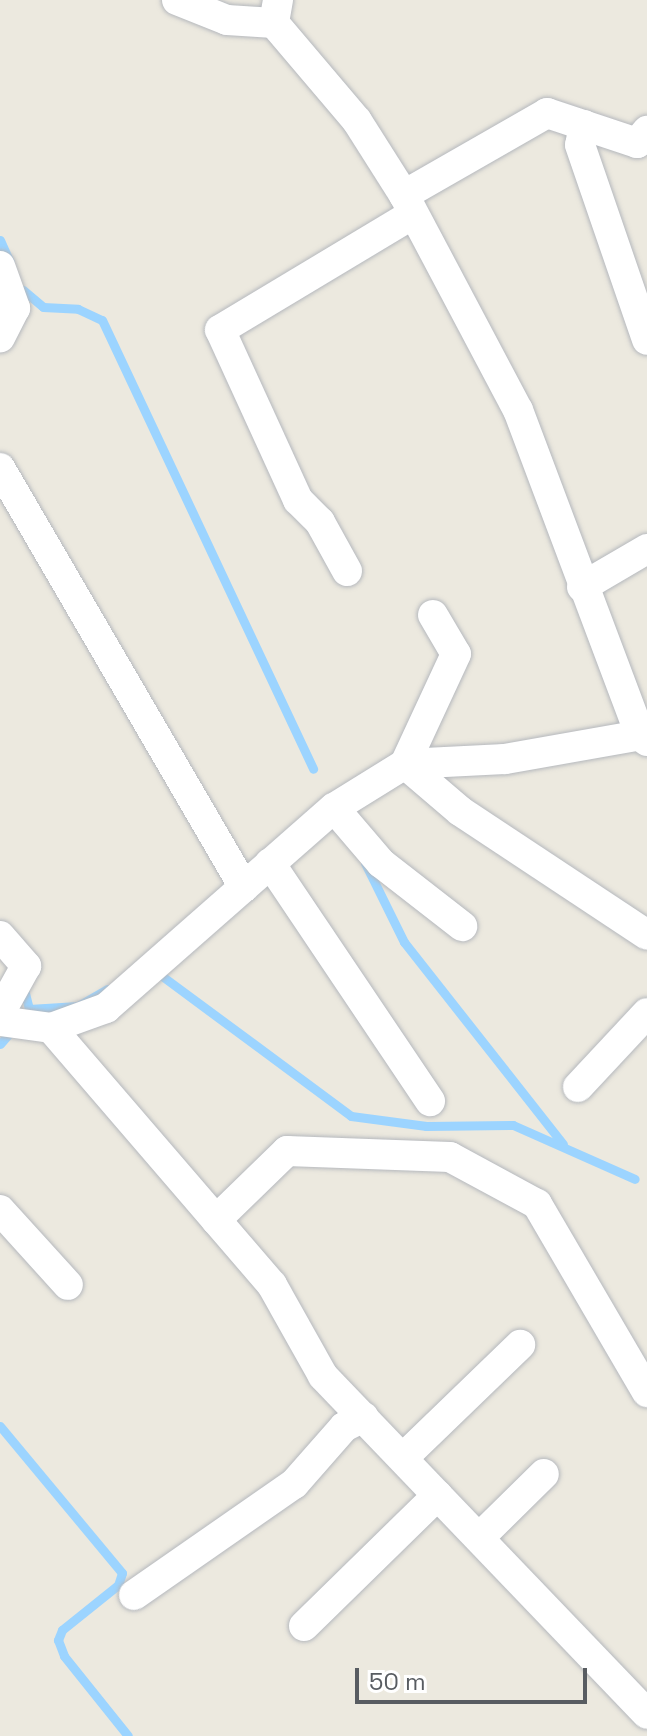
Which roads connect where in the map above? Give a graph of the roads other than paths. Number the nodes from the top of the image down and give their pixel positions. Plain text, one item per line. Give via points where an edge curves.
1 (177, 0) edge
2 (276, 12) edge
3 (584, 125) junction
4 (647, 131) edge
5 (409, 204) junction
6 (0, 266) edge
7 (0, 337) edge
8 (647, 340) edge
9 (0, 468) edge
10 (647, 549) edge
11 (347, 571) dead end
12 (582, 587) junction
13 (433, 615) dead end
14 (645, 737) edge
15 (405, 764) junction
16 (334, 808) junction
17 (270, 863) junction
18 (244, 887) junction
19 (462, 926) dead end
20 (647, 935) edge
21 (0, 936) edge
22 (647, 1013) edge
23 (17, 1022) edge
24 (578, 1087) dead end
25 (430, 1101) dead end
26 (0, 1210) edge
27 (216, 1220) junction
28 (68, 1285) dead end
29 (520, 1345) dead end
30 (647, 1392) edge
31 (364, 1417) junction
32 (403, 1458) junction
33 (544, 1474) dead end
34 (438, 1495) junction
35 (479, 1538) junction
36 (134, 1595) dead end
37 (304, 1626) dead end
38 (647, 1714) edge

1 - 2 street via 227,20
2 - 5 street via 357,121
3 - 4 street via 637,143
3 - 5 street via 547,113
3 - 8 street via 580,145
5 - 11 street via 220,330 298,500 320,522
5 - 12 street via 518,410
6 - 7 street via 15,308
9 - 18 street
10 - 12 street
12 - 14 street
13 - 15 street via 456,654
14 - 15 street via 505,759
15 - 16 street
15 - 20 street via 460,811
16 - 17 street
16 - 19 street via 381,863
17 - 18 street
17 - 25 street
18 - 23 street via 106,1008
21 - 23 street via 26,966
22 - 24 street
23 - 27 street
26 - 28 street
27 - 30 street via 287,1151 450,1157 537,1204
27 - 31 street via 272,1285 323,1376
29 - 32 street
31 - 32 street
31 - 36 street via 344,1427 294,1484
32 - 34 street
33 - 35 street
34 - 35 street
34 - 37 street
35 - 38 street

